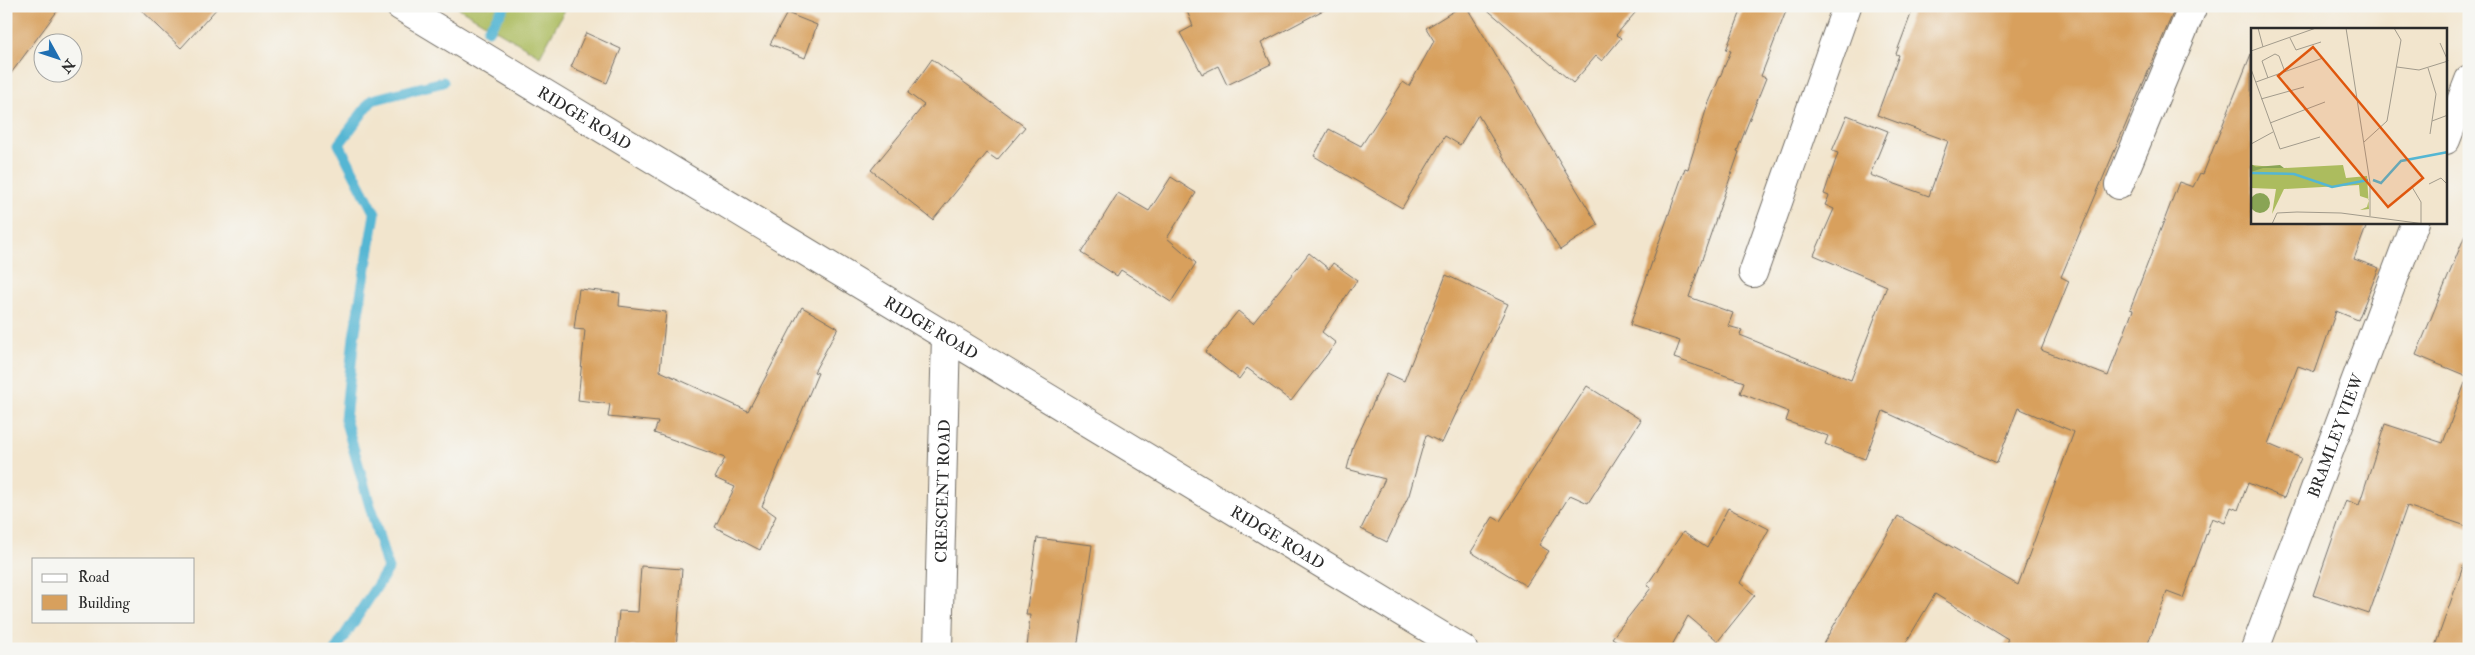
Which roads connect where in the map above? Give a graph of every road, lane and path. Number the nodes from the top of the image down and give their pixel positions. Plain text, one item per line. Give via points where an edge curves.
1 (400, 6) edge
2 (1847, 6) edge
3 (2192, 6) edge
4 (2469, 80) edge
5 (2463, 111) edge
6 (2448, 137) edge
7 (2119, 185) dead end
8 (2414, 224) edge
9 (1752, 273) dead end
10 (946, 335) junction
11 (938, 649) edge
12 (1463, 649) edge
13 (2255, 649) edge

1 - 10 street, RIDGE ROAD
2 - 9 street
3 - 7 street
4 - 5 street
5 - 6 street
8 - 13 street, BRAMLEY VIEW
10 - 11 street, CRESCENT ROAD
10 - 12 street, RIDGE ROAD

